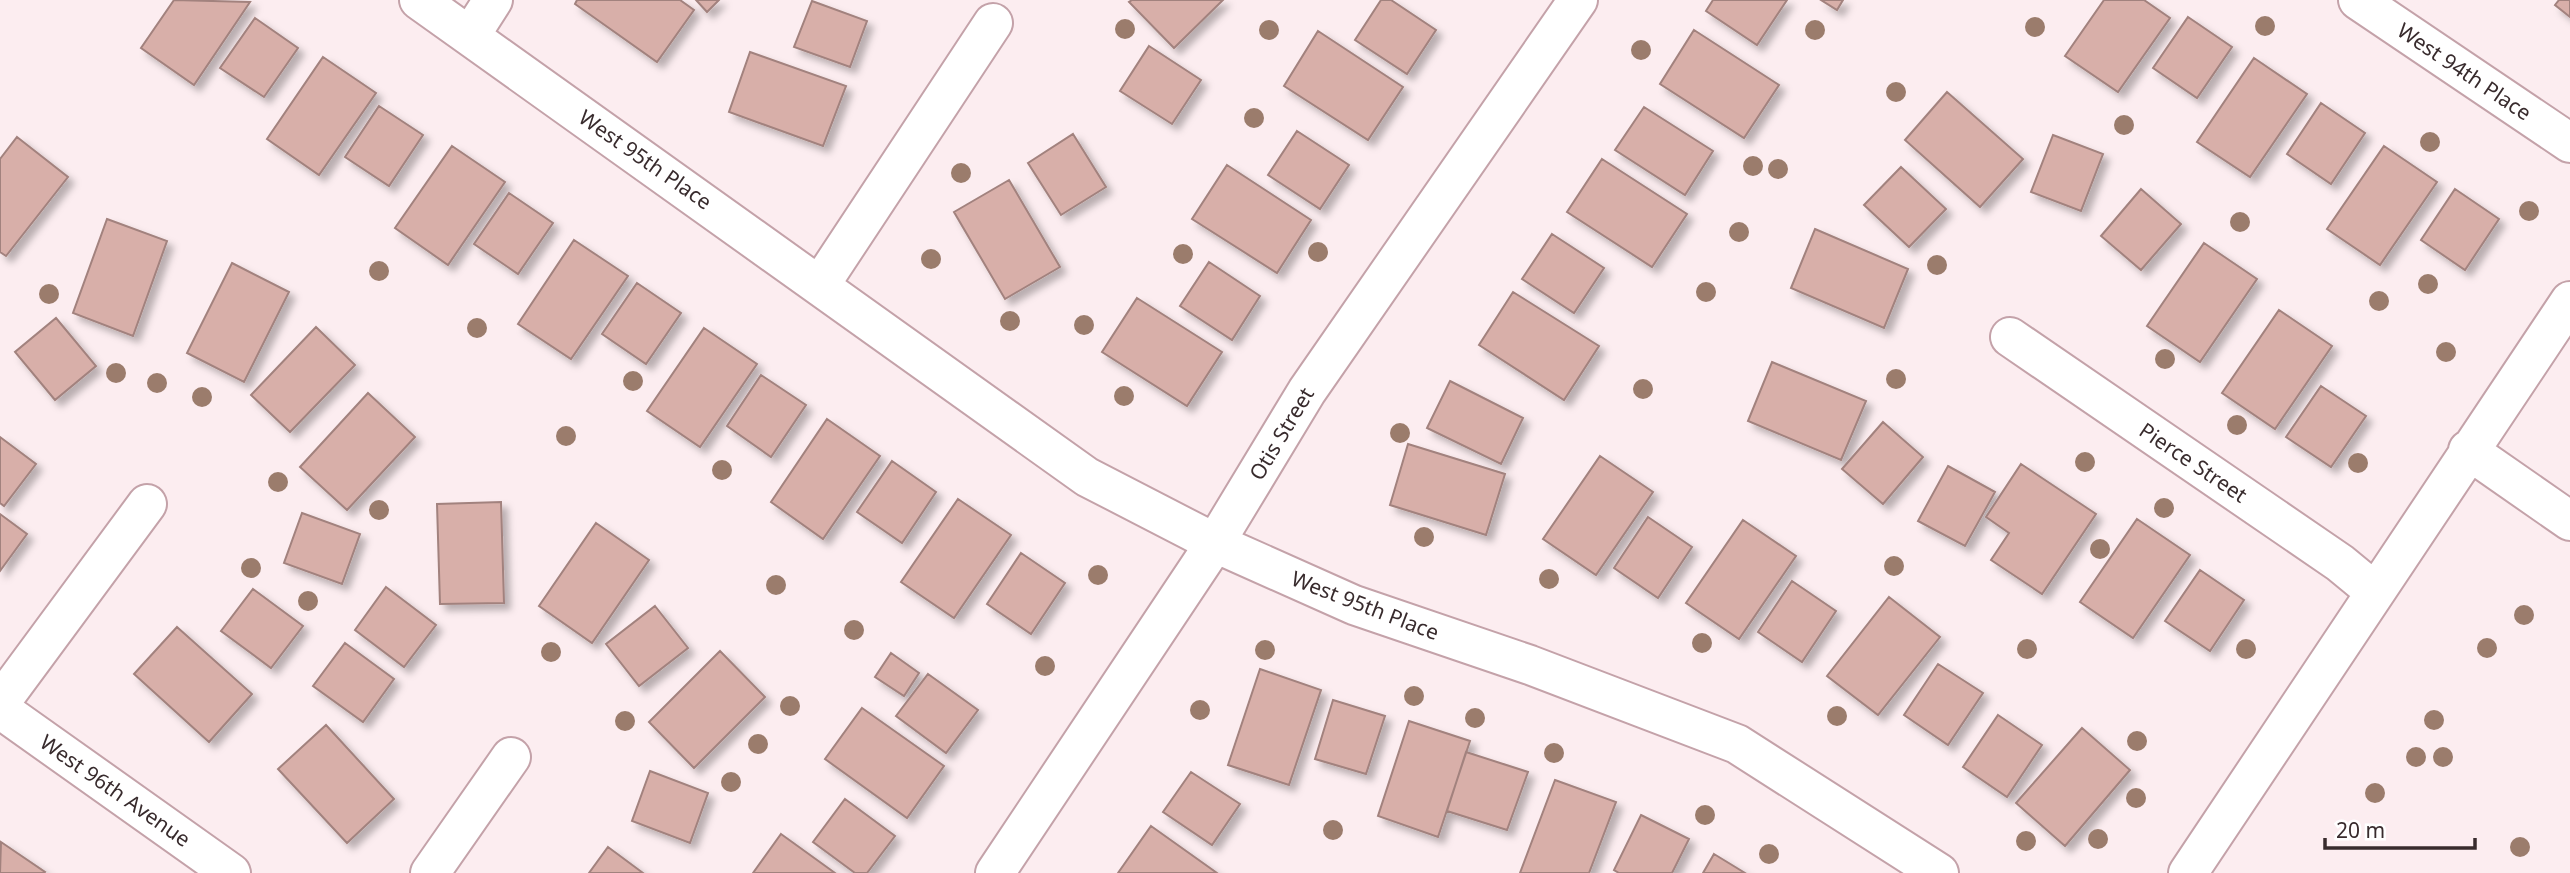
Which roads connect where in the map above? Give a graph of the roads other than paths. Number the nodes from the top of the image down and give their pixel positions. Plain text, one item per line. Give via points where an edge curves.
1 (419, 0) edge
2 (493, 0) edge
3 (1577, 0) edge
4 (2358, 0) edge
5 (993, 23) dead end
6 (470, 36) junction
7 (2570, 143) edge
8 (820, 285) junction
9 (2570, 301) edge
10 (2010, 337) dead end
11 (2469, 450) junction
12 (147, 504) dead end
13 (2570, 521) edge
14 (1215, 543) junction
15 (2374, 591) junction
16 (0, 703) edge
17 (0, 709) edge
18 (511, 757) dead end
19 (231, 873) edge
20 (430, 873) edge
21 (995, 873) edge
22 (1939, 873) edge
23 (2188, 873) edge

1 - 6 street, West 95th Place
2 - 6 street
3 - 14 street, Otis Street via 1307,391
4 - 7 street, West 94th Place
5 - 8 street
6 - 8 street, West 95th Place
8 - 14 street, West 95th Place via 1087,477
9 - 11 street
10 - 15 street, Pierce Street via 2340,563
11 - 13 street
11 - 15 street
12 - 16 street
14 - 21 street, Otis Street
14 - 22 street, West 95th Place via 1354,606 1530,665 1737,744
15 - 23 street
17 - 19 street, West 96th Avenue
18 - 20 street

